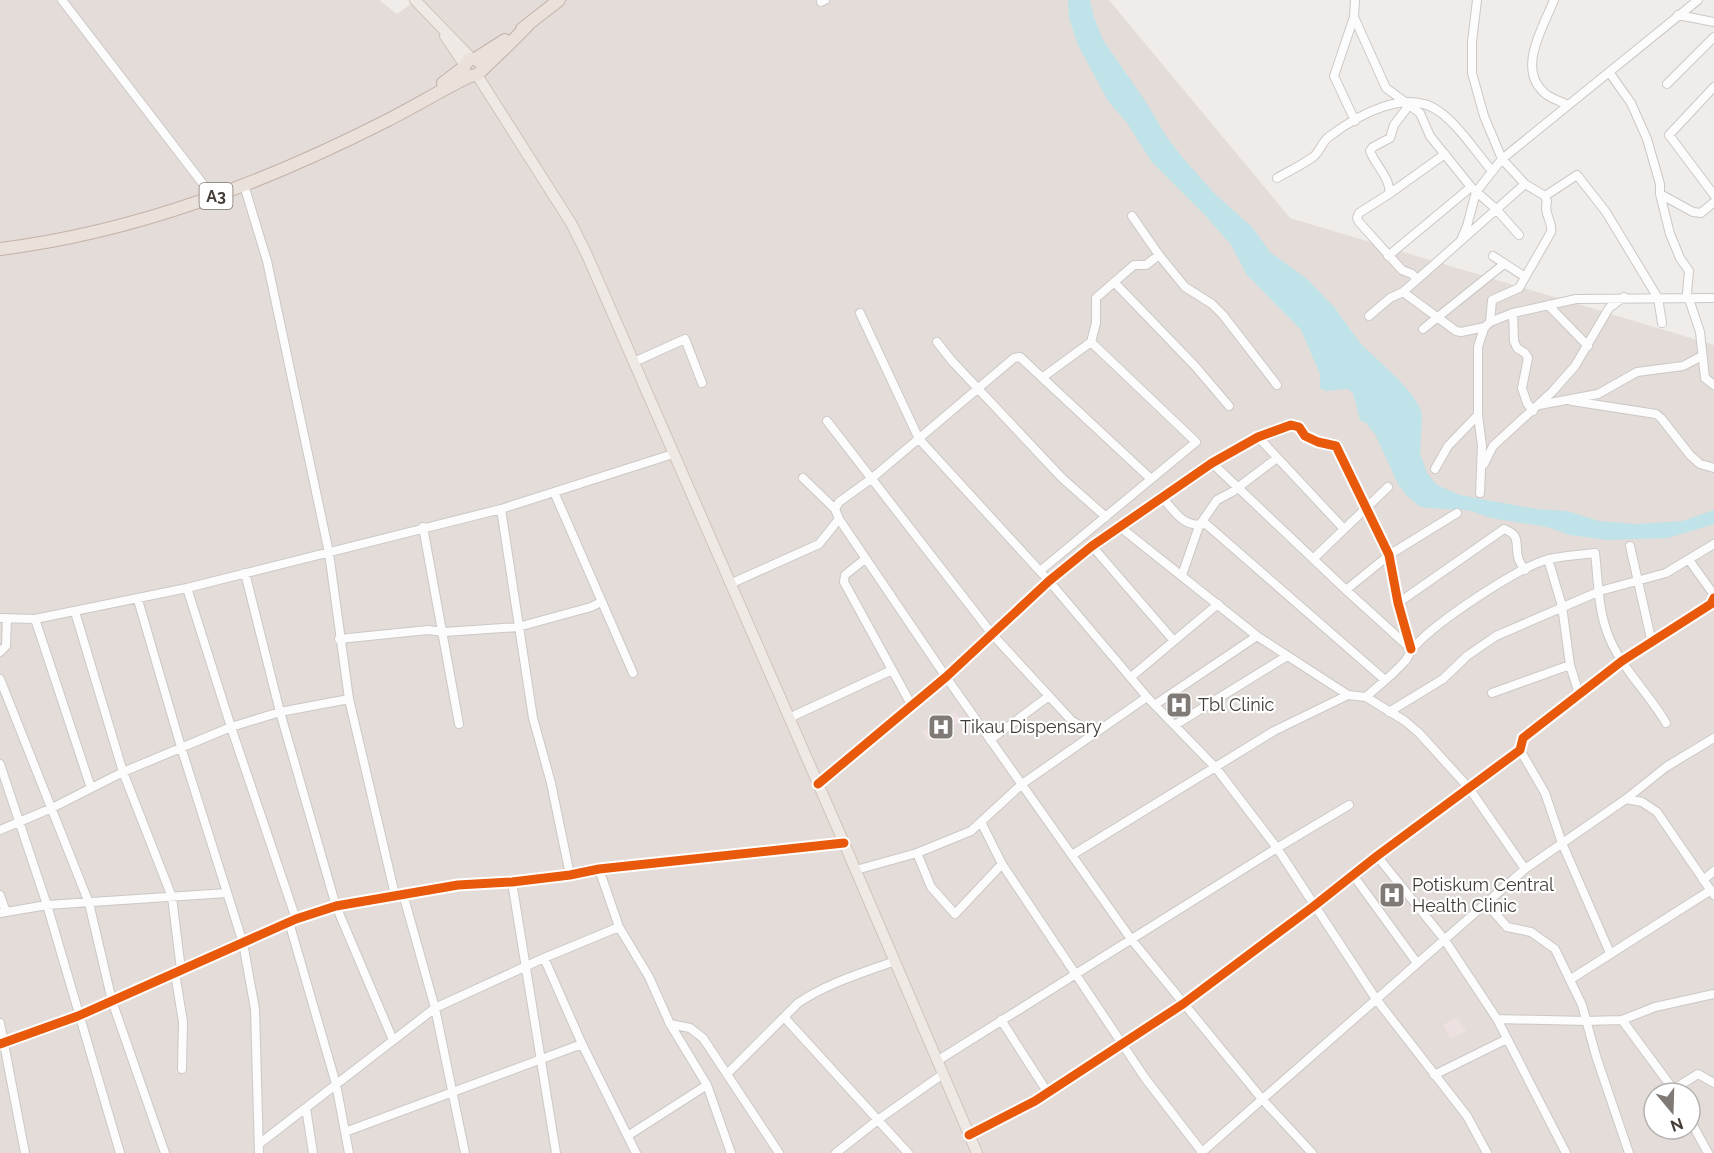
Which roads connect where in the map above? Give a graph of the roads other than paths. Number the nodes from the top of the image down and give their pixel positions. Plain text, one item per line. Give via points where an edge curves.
1 (62, 0) edge
2 (415, 0) edge
3 (559, 0) edge
4 (1355, 0) edge
5 (1477, 0) edge
6 (1554, 0) edge
7 (1697, 0) edge
8 (1678, 15) junction
9 (1354, 17) junction
10 (1697, 18) junction
11 (1714, 22) edge
12 (1714, 35) edge
13 (472, 67) junction
14 (1609, 72) junction
15 (1667, 84) dead end
16 (1714, 90) edge
17 (1409, 104) junction
18 (1568, 105) junction
19 (1355, 120) junction
20 (1445, 154) junction
21 (1502, 159) junction
22 (1492, 171) junction
23 (1277, 178) dead end
24 (1525, 184) junction
25 (244, 185) junction
26 (1474, 189) junction
27 (1389, 194) junction
28 (1660, 194) junction
29 (1714, 195) edge
30 (1545, 196) junction
31 (213, 197) junction
32 (1714, 202) edge
33 (1496, 209) junction
34 (1132, 216) dead end
35 (1519, 235) dead end
36 (1461, 240) junction
37 (0, 249) edge
38 (1159, 255) junction
39 (1388, 256) junction
40 (1493, 256) dead end
41 (1504, 264) junction
42 (1525, 276) junction
43 (1417, 279) junction
44 (1114, 282) junction
45 (1403, 292) junction
46 (1624, 297) junction
47 (1658, 298) junction
48 (1690, 298) junction
49 (1714, 298) edge
50 (1548, 305) junction
51 (860, 312) dead end
52 (1513, 313) junction
53 (1369, 316) dead end
54 (1438, 317) junction
55 (1662, 323) dead end
56 (1487, 324) junction
57 (1423, 328) dead end
58 (937, 342) dead end
59 (1091, 342) junction
60 (1588, 346) junction
61 (1702, 356) junction
62 (634, 362) junction
63 (1043, 377) junction
64 (702, 383) dead end
65 (1277, 385) dead end
66 (1714, 385) edge
67 (978, 389) junction
68 (1566, 400) junction
69 (1228, 406) dead end
70 (1535, 408) junction
71 (1478, 415) junction
72 (827, 421) dead end
73 (1258, 437) junction
74 (919, 439) junction
75 (673, 454) junction
76 (1277, 458) junction
77 (1212, 463) junction
78 (1714, 468) edge
79 (1435, 469) dead end
80 (1481, 473) junction
81 (803, 478) dead end
82 (871, 479) junction
83 (1151, 479) junction
84 (1237, 487) junction
85 (1388, 488) dead end
86 (554, 492) junction
87 (1480, 493) dead end
88 (1162, 497) junction
89 (1365, 508) junction
90 (501, 509) junction
91 (835, 509) junction
92 (1457, 513) dead end
93 (1106, 517) junction
94 (839, 519) junction
95 (1199, 526) junction
96 (423, 527) junction
97 (1120, 527) junction
98 (1344, 529) junction
99 (1714, 544) edge
100 (1092, 546) junction
101 (1630, 546) dead end
102 (328, 553) junction
103 (1389, 555) junction
104 (866, 559) junction
105 (1548, 559) junction
106 (1313, 560) junction
107 (1689, 560) junction
108 (1525, 570) junction
109 (1040, 572) junction
110 (245, 573) junction
111 (1182, 575) junction
112 (1049, 580) junction
113 (1638, 581) junction
114 (730, 584) junction
115 (187, 588) junction
116 (1346, 590) junction
117 (1600, 591) junction
118 (1714, 598) edge
119 (138, 600) junction
120 (601, 602) junction
121 (1398, 603) junction
122 (1218, 604) junction
123 (1562, 606) junction
124 (75, 612) junction
125 (3, 618) edge
126 (35, 619) junction
127 (518, 627) junction
128 (444, 632) junction
129 (992, 634) junction
130 (1257, 636) junction
131 (339, 639) junction
132 (1174, 641) junction
133 (1652, 643) junction
134 (1412, 649) junction
135 (0, 652) edge
136 (1287, 656) junction
137 (1622, 661) junction
138 (1570, 665) junction
139 (892, 670) junction
140 (633, 673) dead end
141 (946, 677) junction
142 (1131, 677) junction
143 (0, 679) edge
144 (1385, 680) junction
145 (1492, 693) dead end
146 (1579, 694) junction
147 (1348, 695) junction
148 (1049, 696) junction
149 (1148, 697) junction
150 (1366, 697) junction
151 (349, 699) junction
152 (1156, 704) junction
153 (912, 706) junction
154 (280, 712) junction
155 (1389, 712) junction
156 (789, 718) junction
157 (1666, 723) dead end
158 (459, 724) dead end
159 (1175, 725) junction
160 (231, 727) junction
161 (1094, 733) junction
162 (990, 740) junction
163 (1713, 741) edge
164 (182, 747) junction
165 (1520, 750) junction
166 (0, 764) edge
167 (1216, 768) junction
168 (123, 771) junction
169 (1022, 783) junction
170 (818, 784) junction
171 (91, 788) junction
172 (1469, 788) junction
173 (1626, 799) junction
174 (1349, 805) dead end
175 (52, 808) junction
176 (981, 822) junction
177 (20, 823) junction
178 (0, 830) edge
179 (844, 843) junction
180 (1562, 843) junction
181 (1276, 848) junction
182 (917, 854) junction
183 (1072, 855) junction
184 (1377, 856) junction
185 (1002, 864) junction
186 (599, 869) junction
187 (1526, 869) junction
188 (856, 870) junction
189 (1714, 871) edge
190 (1353, 874) junction
191 (570, 875) junction
192 (1703, 880) junction
193 (512, 882) junction
194 (1712, 892) edge
195 (227, 893) junction
196 (399, 894) junction
197 (0, 895) edge
198 (172, 897) junction
199 (89, 903) junction
200 (1486, 903) junction
201 (47, 905) junction
202 (336, 906) junction
203 (1314, 906) junction
204 (3, 913) edge
205 (292, 921) junction
206 (619, 927) junction
207 (1131, 939) junction
208 (1444, 939) junction
209 (243, 943) junction
210 (1610, 953) junction
211 (544, 958) junction
212 (895, 961) junction
213 (1417, 963) junction
214 (526, 967) junction
215 (178, 972) junction
216 (1076, 974) junction
217 (1571, 979) junction
218 (1714, 994) edge
219 (1376, 999) junction
220 (112, 1001) junction
221 (1183, 1004) junction
222 (435, 1008) junction
223 (78, 1016) junction
224 (783, 1017) junction
225 (1497, 1019) junction
226 (1001, 1020) junction
227 (1622, 1020) junction
228 (1586, 1021) junction
229 (0, 1023) edge
230 (670, 1024) junction
231 (1507, 1039) junction
232 (393, 1040) junction
233 (3, 1043) edge
234 (582, 1044) junction
235 (1124, 1044) junction
236 (542, 1058) junction
237 (937, 1061) junction
238 (182, 1069) dead end
239 (727, 1074) junction
240 (943, 1074) junction
241 (1434, 1076) junction
242 (1668, 1081) edge
243 (1689, 1081) edge
244 (1714, 1083) edge
245 (336, 1084) junction
246 (707, 1085) junction
247 (452, 1091) junction
248 (1048, 1093) junction
249 (1262, 1099) junction
250 (306, 1108) junction
251 (879, 1119) junction
252 (345, 1132) junction
253 (629, 1135) junction
254 (969, 1135) junction
255 (259, 1148) edge
256 (1202, 1152) edge
257 (25, 1153) edge
258 (120, 1153) edge
259 (165, 1153) edge
260 (313, 1153) edge
261 (349, 1153) edge
262 (465, 1153) edge
263 (555, 1153) edge
264 (636, 1153) edge
265 (731, 1153) edge
266 (779, 1153) edge
267 (836, 1153) edge
268 (908, 1153) edge
269 (977, 1153) edge
270 (1312, 1153) edge
271 (1487, 1153) edge
272 (1566, 1153) edge
273 (1629, 1153) edge

1 - 31 street
2 - 13 main road
3 - 13 highway, A3 via 511,43
4 - 9 street
5 - 21 street via 1472,73
6 - 18 street via 1531,62 1538,86 1548,96
7 - 8 street
8 - 10 street
8 - 14 street
9 - 17 street via 1386,88
9 - 19 street via 1334,76
10 - 11 street
10 - 12 street
12 - 15 street
13 - 25 highway, A3 via 388,120
13 - 62 main road via 571,223
14 - 18 street
14 - 28 street via 1631,103 1647,139
16 - 29 street via 1670,135
17 - 19 street via 1394,103
17 - 20 street via 1420,113 1430,136
17 - 22 street via 1418,103 1439,111
17 - 27 street via 1390,138 1370,151 1388,183
18 - 21 street
19 - 23 street via 1329,137 1316,155
20 - 26 street
20 - 27 street
21 - 22 street
21 - 24 street
22 - 26 street
24 - 30 street
24 - 33 street
25 - 31 highway, A3
25 - 102 street via 267,261
26 - 33 street
26 - 36 street
26 - 39 street
27 - 39 street via 1357,218
28 - 32 street via 1693,212 1701,213
28 - 48 street via 1670,234 1689,271
30 - 42 street via 1551,232
30 - 47 street via 1577,175 1606,212
31 - 37 highway, A3 via 106,230
33 - 35 street
33 - 36 street
34 - 38 street
36 - 43 street
38 - 44 street via 1146,264 1134,265
38 - 65 street via 1185,287 1223,315
39 - 43 street
40 - 41 street
41 - 42 street
41 - 54 street
42 - 56 street via 1519,288 1492,300
43 - 45 street
44 - 59 street via 1096,298
44 - 69 street
45 - 53 street via 1390,297
45 - 54 street
46 - 47 street
46 - 50 street via 1576,299
46 - 60 street via 1609,308
47 - 48 street
47 - 55 street
48 - 49 street
48 - 61 street
50 - 52 street
50 - 60 street
51 - 74 street
52 - 56 street
52 - 70 street via 1514,341 1528,358 1522,388 1527,403
54 - 56 street via 1461,332
54 - 57 street
56 - 71 street via 1478,347
58 - 67 street
59 - 63 street
59 - 83 street via 1196,442
60 - 70 street via 1575,366
61 - 66 street via 1705,378
61 - 68 street via 1683,366 1637,372 1598,394
62 - 64 street via 685,339
62 - 75 main road
63 - 67 street via 1020,357 1014,358
63 - 83 street
67 - 74 street
67 - 93 street via 1062,478
68 - 70 street
68 - 78 street via 1656,414 1689,455
70 - 80 street via 1493,446
71 - 79 street via 1448,446
71 - 80 street
72 - 82 street
73 - 76 street
73 - 77 street
73 - 89 street via 1291,425 1299,427 1305,436 1336,446
74 - 82 street
74 - 109 street
75 - 86 street
75 - 114 main road
76 - 84 street
76 - 98 street
77 - 84 street
77 - 88 street
80 - 87 street
81 - 91 street
82 - 91 street
82 - 129 street
83 - 93 street
84 - 95 street via 1217,500
84 - 106 street
85 - 89 street
86 - 90 street
86 - 120 street
88 - 95 street via 1184,522
88 - 97 street
89 - 98 street
89 - 103 street
90 - 96 street
90 - 127 street
91 - 94 street
92 - 103 street
93 - 109 street
94 - 104 street
94 - 114 street via 819,544
95 - 111 street
95 - 144 street via 1206,525 1214,531
96 - 102 street
96 - 128 street
97 - 100 street
97 - 111 street
98 - 106 street
99 - 107 street
100 - 112 street
100 - 132 street
101 - 113 street
102 - 110 street
102 - 131 street
103 - 116 street
103 - 121 street
104 - 139 street via 845,575 844,582
104 - 141 street
105 - 108 street
105 - 117 street via 1595,553
105 - 123 street
106 - 116 street
107 - 113 street via 1666,573
107 - 118 street
108 - 121 street via 1517,555 1516,538 1504,528
108 - 134 street via 1470,602
109 - 112 street
110 - 115 street
110 - 154 street
111 - 122 street
112 - 129 street
112 - 142 street
113 - 117 street
113 - 133 street
114 - 156 main road
115 - 119 street
115 - 160 street
116 - 134 street
117 - 123 street
117 - 137 street via 1607,633
118 - 133 street via 1711,604
119 - 124 street
119 - 164 street
120 - 127 street
120 - 140 street
121 - 134 street
122 - 130 street
122 - 132 street
123 - 138 street
123 - 155 street via 1480,646 1443,679
124 - 126 street
124 - 168 street
125 - 126 street
125 - 135 street via 6,646
126 - 171 street
127 - 128 street
127 - 191 street via 533,718
128 - 131 street via 428,630
128 - 158 street
129 - 141 street
129 - 148 street
130 - 136 street
130 - 152 street
131 - 151 street
132 - 142 street
133 - 137 street
134 - 144 street
136 - 147 street
136 - 159 street
137 - 146 street
137 - 157 street
138 - 145 street
138 - 146 street
139 - 153 street
139 - 156 street
141 - 153 street
141 - 162 street
142 - 149 street
143 - 175 street
144 - 150 street
146 - 165 street via 1523,738
147 - 150 street
147 - 167 street via 1274,731
148 - 161 street via 1072,721
148 - 162 street
149 - 152 street
149 - 161 street
150 - 155 street
151 - 154 street
151 - 196 street
152 - 159 street
153 - 170 street
154 - 160 street
154 - 202 street
155 - 172 street via 1419,733
156 - 170 main road
159 - 167 street
160 - 164 street
160 - 205 street
161 - 169 street
162 - 169 street
163 - 173 street via 1666,767
164 - 168 street
164 - 195 street
165 - 172 street
165 - 180 street via 1545,793
166 - 177 street
167 - 181 street
167 - 183 street
168 - 171 street
168 - 198 street
169 - 176 street
169 - 183 street
170 - 179 main road
171 - 175 street
172 - 184 street
172 - 187 street
173 - 180 street
173 - 192 street via 1642,802 1658,812
174 - 181 street
175 - 177 street
175 - 199 street
176 - 182 street via 971,831
176 - 185 street
177 - 178 street
177 - 201 street
179 - 186 street
179 - 188 main road
180 - 187 street
180 - 210 street
181 - 203 street
181 - 207 street
182 - 185 street via 931,887 954,914
182 - 188 street
183 - 207 street
184 - 190 street
184 - 208 street
185 - 216 street
186 - 191 street
186 - 206 street
187 - 200 street
188 - 212 main road
189 - 192 street
190 - 203 street
190 - 213 street
191 - 193 street
192 - 194 street
193 - 196 street
193 - 214 street
194 - 210 street
195 - 198 street
195 - 209 street
196 - 202 street
196 - 222 street
197 - 204 street
198 - 199 street
198 - 215 street
199 - 201 street
199 - 220 street
200 - 208 street
200 - 217 street via 1507,927 1532,932 1549,943
201 - 204 street
201 - 223 street
202 - 205 street
202 - 232 street
203 - 219 street
203 - 221 street
205 - 209 street
205 - 245 street
206 - 211 street
206 - 230 street
207 - 216 street
207 - 221 street
208 - 213 street
208 - 225 street
209 - 215 street
209 - 255 street via 255,1009
210 - 217 street
211 - 214 street
211 - 234 street
212 - 224 street via 832,984
212 - 237 main road
213 - 219 street
214 - 222 street
214 - 236 street
215 - 220 street
215 - 238 street
216 - 226 street
216 - 235 street
217 - 228 street
218 - 227 street via 1655,1007
219 - 241 street
219 - 249 street
220 - 223 street
220 - 259 street
221 - 235 street
221 - 249 street
222 - 232 street
222 - 247 street
223 - 233 street
223 - 258 street
224 - 239 street
224 - 251 street
225 - 228 street
225 - 231 street
226 - 237 street
226 - 248 street
227 - 228 street
227 - 242 street
228 - 273 street
229 - 233 street
230 - 239 street via 697,1032
230 - 246 street
231 - 241 street
231 - 272 street
232 - 245 street
233 - 257 street
234 - 236 street
234 - 253 street
235 - 248 street
235 - 256 street
236 - 247 street
236 - 263 street
237 - 240 main road
239 - 266 street
240 - 251 street
240 - 254 main road
241 - 271 street via 1467,1116
243 - 244 street via 1698,1074
245 - 250 street
245 - 252 street
246 - 253 street
246 - 265 street
247 - 252 street
247 - 262 street
248 - 254 street
249 - 256 street
249 - 270 street
250 - 255 street
250 - 260 street
251 - 267 street
251 - 268 street
252 - 261 street
253 - 264 street
254 - 269 main road

